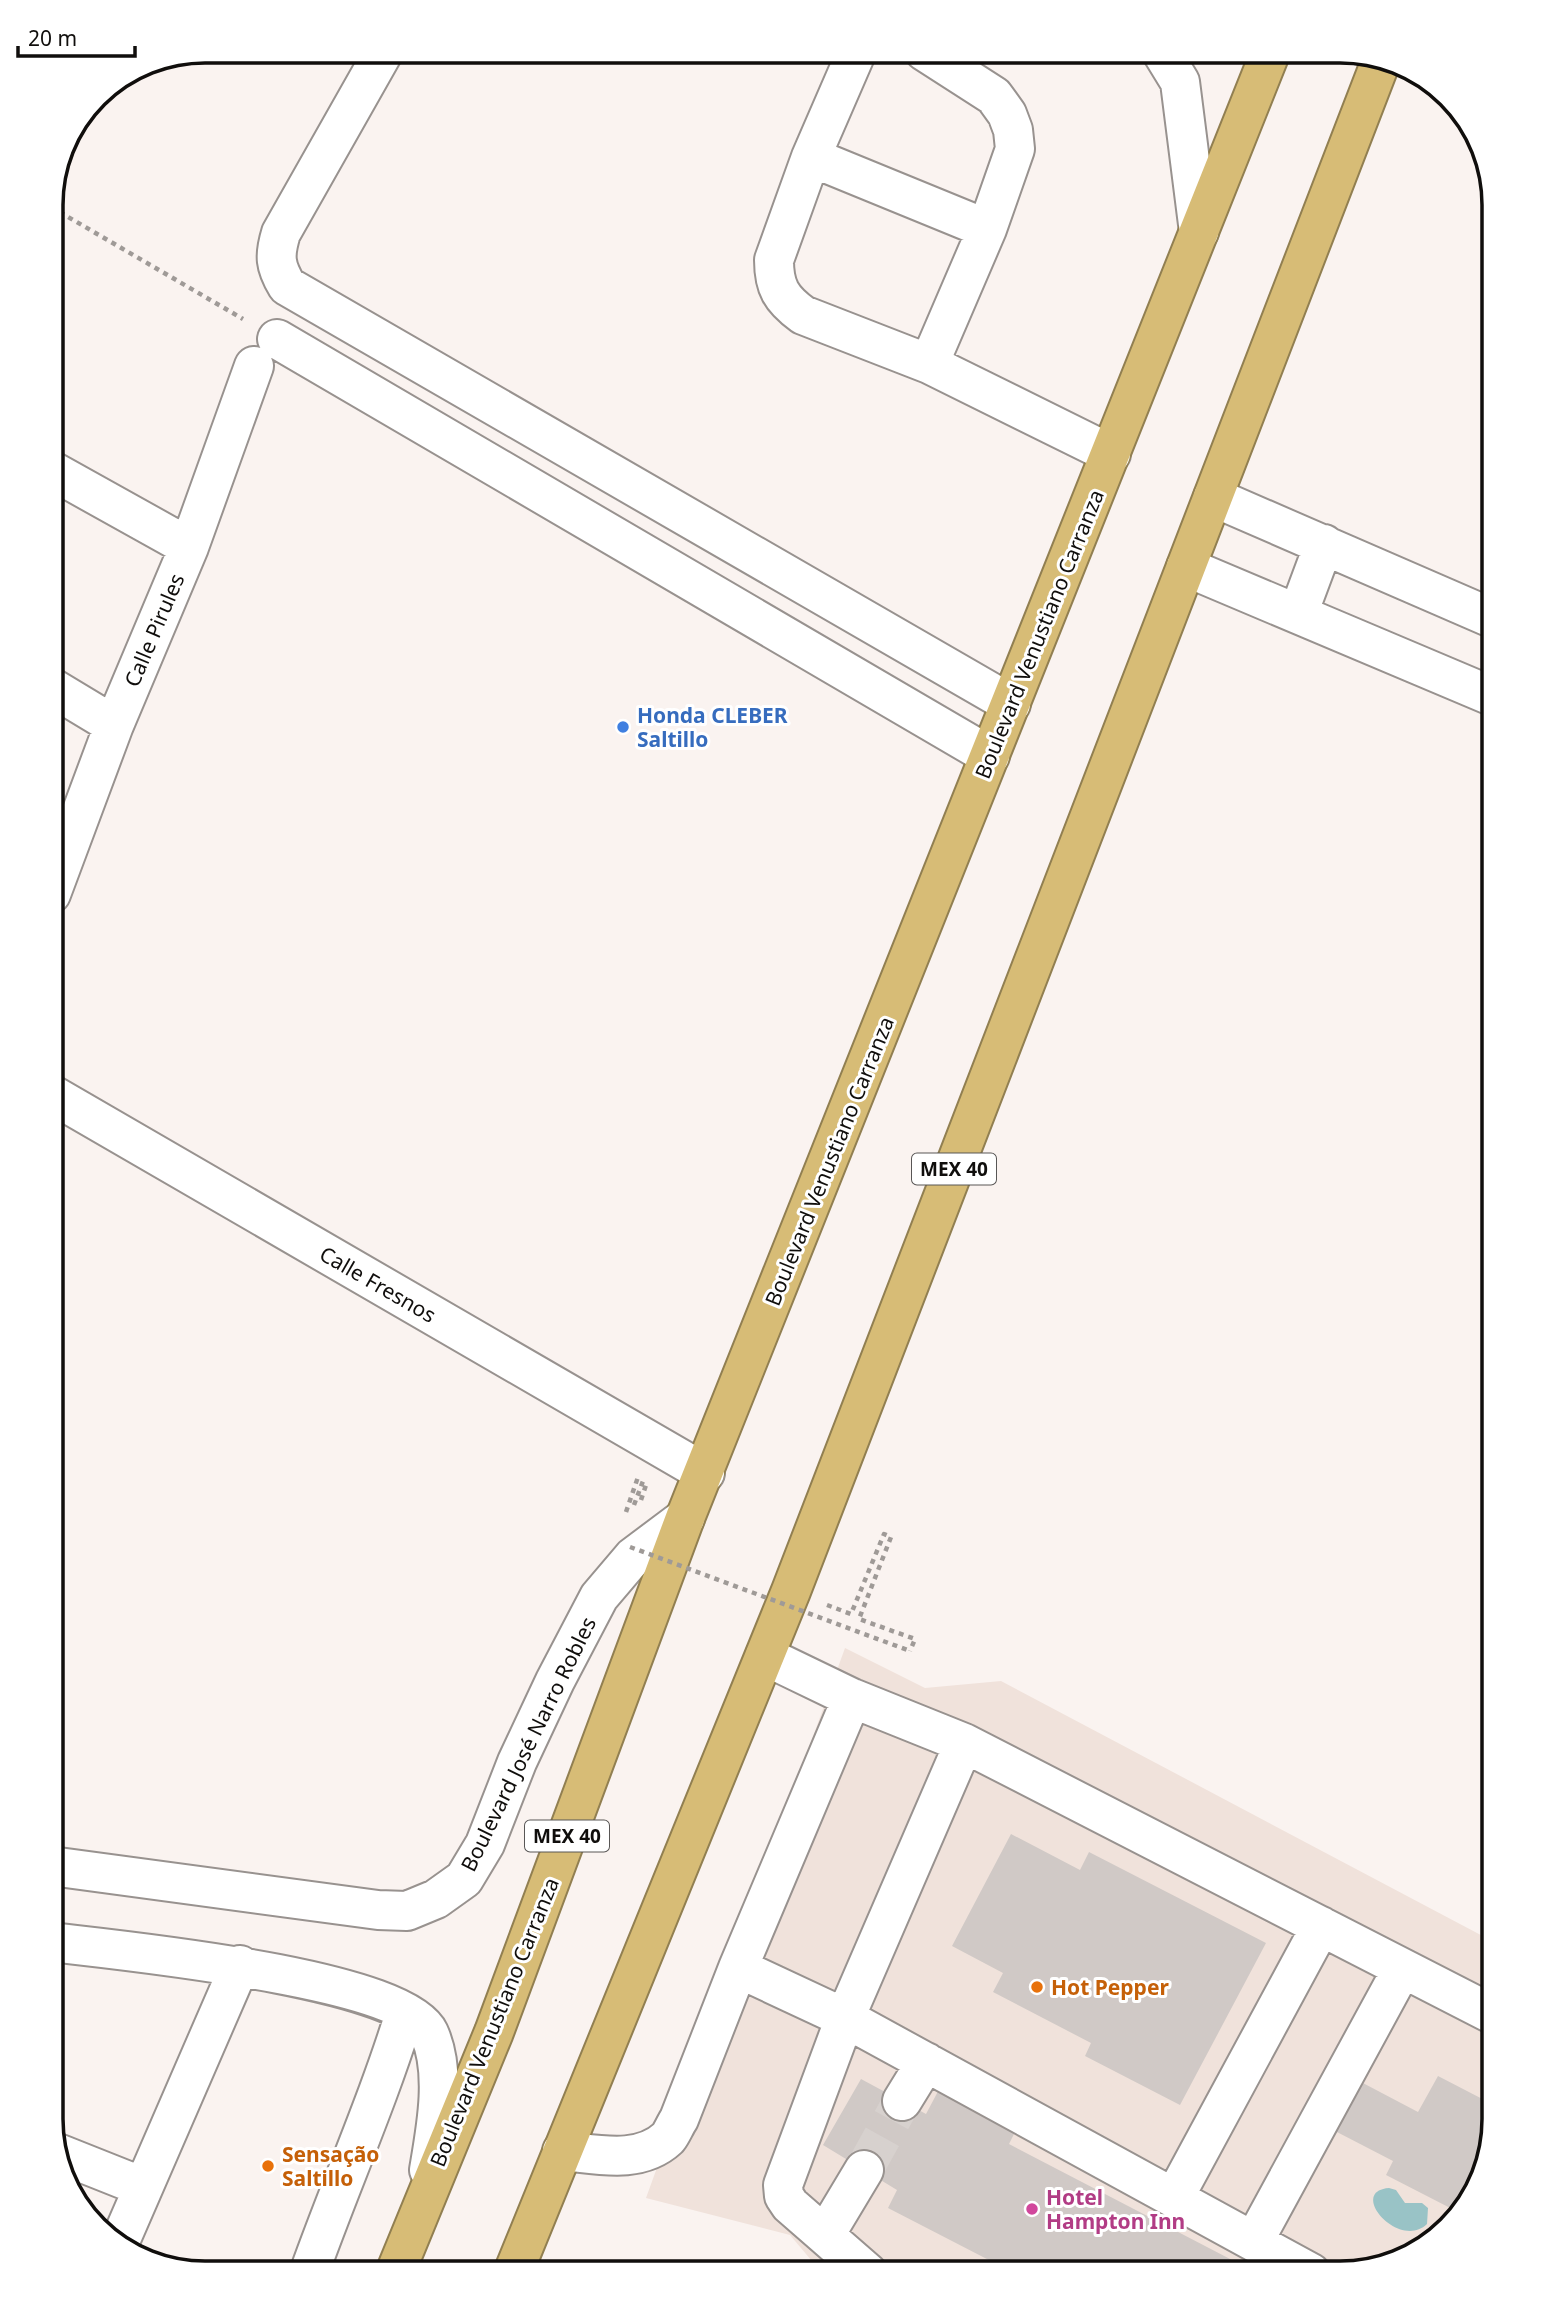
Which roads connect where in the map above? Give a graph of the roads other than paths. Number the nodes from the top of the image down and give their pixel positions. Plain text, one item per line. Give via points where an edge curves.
1 (377, 63) edge
2 (852, 63) edge
3 (943, 63) edge
4 (1168, 63) edge
5 (1266, 63) edge
6 (1383, 70) edge
7 (811, 157) junction
8 (987, 229) junction
9 (1199, 232) junction
10 (929, 364) junction
11 (1111, 454) junction
12 (63, 477) edge
13 (1213, 497) junction
14 (1324, 544) junction
15 (189, 547) junction
16 (1185, 567) junction
17 (1298, 614) junction
18 (1482, 614) edge
19 (1482, 692) edge
20 (63, 694) edge
21 (1011, 704) junction
22 (114, 725) junction
23 (990, 756) junction
24 (63, 862) edge
25 (63, 1101) edge
26 (705, 1473) junction
27 (685, 1518) junction
28 (765, 1656) junction
29 (852, 1698) junction
30 (964, 1743) junction
31 (63, 1868) edge
32 (1321, 1926) junction
33 (63, 1943) edge
34 (240, 1965) junction
35 (738, 1968) junction
36 (1402, 1969) junction
37 (1482, 2009) edge
38 (405, 2012) junction
39 (845, 2018) junction
40 (926, 2062) junction
41 (902, 2101) tunnel mouth
42 (562, 2151) junction
43 (68, 2157) edge
44 (864, 2170) tunnel mouth
45 (143, 2187) junction
46 (425, 2196) junction
47 (1174, 2198) junction
48 (123, 2235) edge
49 (825, 2235) junction
50 (1254, 2241) junction
51 (313, 2261) edge
52 (399, 2261) edge
53 (518, 2261) edge
54 (854, 2261) edge
55 (1290, 2261) edge

1 - 21 street via 281,233 275,252 278,272 287,286
2 - 7 street
3 - 8 street via 994,96 1013,130 1015,149
4 - 9 street via 1180,82
5 - 9 highway, Boulevard Venustiano Carranza / MEX 40
6 - 13 highway, MEX 40
7 - 8 street
7 - 10 street via 774,260 779,289 787,303 803,315
8 - 10 street
9 - 11 highway, Boulevard Venustiano Carranza / MEX 40
10 - 11 street
11 - 21 highway, Boulevard Venustiano Carranza / MEX 40
12 - 15 street
13 - 14 street
13 - 16 highway, MEX 40
14 - 17 street
14 - 18 street
15 - 22 street, Calle Pirules
15 - 23 street, Calle Pirules via 266,353
16 - 17 street
16 - 28 highway, MEX 40
17 - 19 street
20 - 22 street
21 - 23 highway, Boulevard Venustiano Carranza / MEX 40
22 - 24 street, Calle Pirules
23 - 26 highway, Boulevard Venustiano Carranza / MEX 40
25 - 26 street, Calle Fresnos
26 - 27 highway, Boulevard Venustiano Carranza / MEX 40
27 - 31 street, Boulevard José Narro Robles via 633,1557 599,1597 517,1762 485,1844 464,1879 436,1899 407,1911 378,1910
27 - 46 highway, Boulevard Venustiano Carranza / MEX 40 via 494,2032
28 - 29 street
28 - 42 highway, MEX 40
29 - 30 street
29 - 35 street
30 - 32 street
30 - 39 street
32 - 36 street
32 - 47 street
33 - 34 street
34 - 38 street via 353,1991
34 - 45 street
35 - 39 street
35 - 42 street via 669,2137 636,2154
36 - 37 street
36 - 50 street
38 - 46 street via 428,2031 437,2062 437,2122
38 - 51 street
39 - 40 street
39 - 49 street via 783,2185 790,2205
40 - 41 street
40 - 47 street
42 - 53 highway, MEX 40
43 - 45 street
44 - 49 street
45 - 48 street
46 - 52 highway, Boulevard Venustiano Carranza / MEX 40
47 - 50 street
49 - 54 street
50 - 55 street

